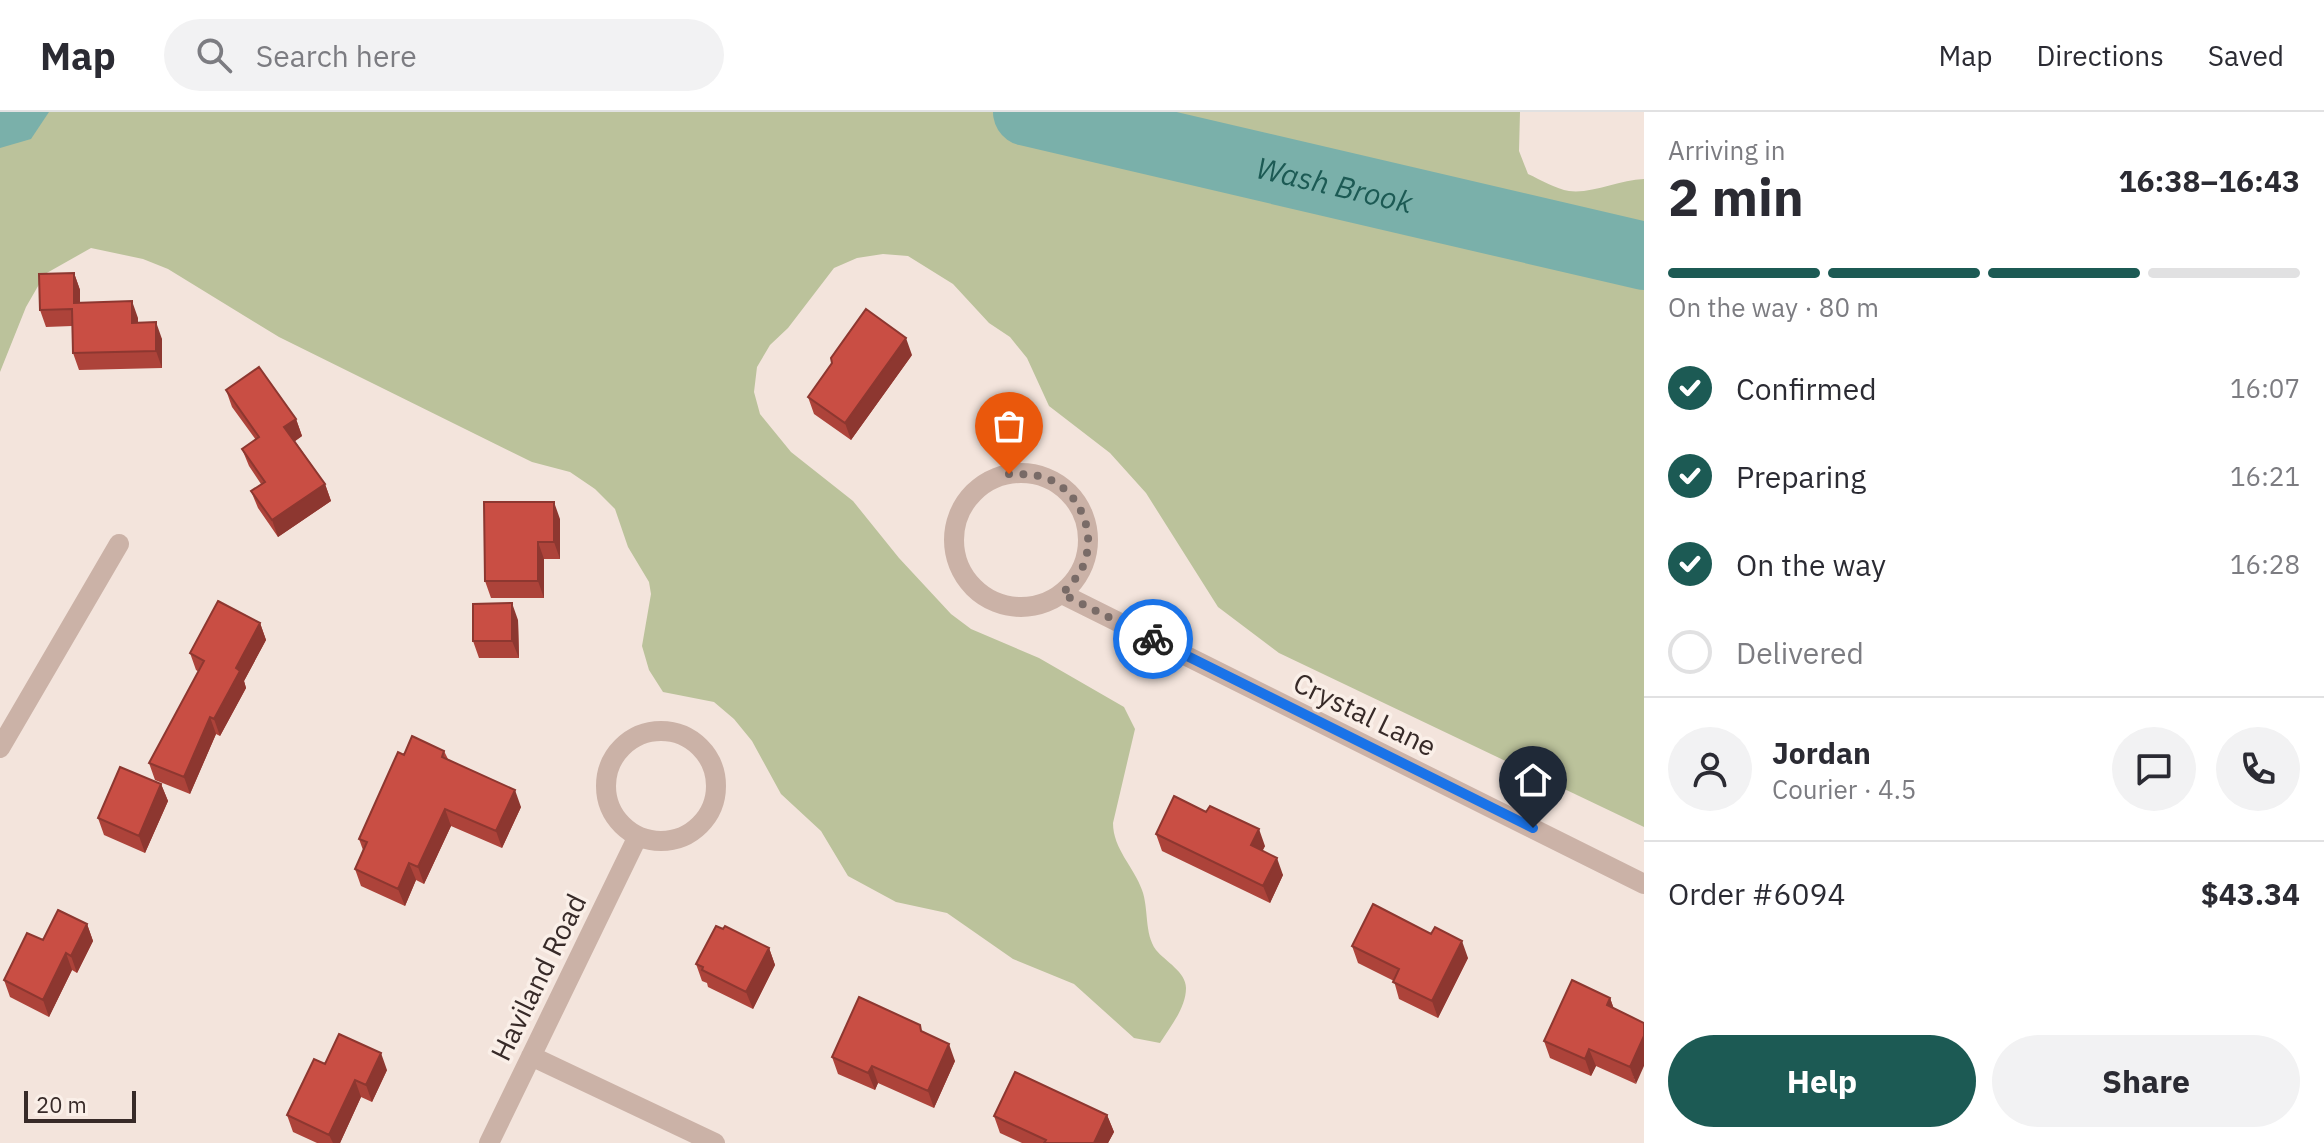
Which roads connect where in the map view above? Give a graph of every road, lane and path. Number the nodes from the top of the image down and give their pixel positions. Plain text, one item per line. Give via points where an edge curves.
1 (119, 544) dead end
2 (1062, 594) junction
3 (0, 748) edge
4 (638, 836) junction
5 (1644, 884) edge
6 (531, 1056) junction
7 (489, 1143) edge
8 (715, 1143) edge

1 - 3 street
2 - 2 street via 1042,604 999,604 965,578 956,558 959,515 988,482 1009,474 1053,481 1083,513 1086,557
2 - 5 street, Crystal Lane
4 - 4 street via 674,840 691,833 714,804 714,768 692,739 667,731 642,733 616,753 605,784 607,800 619,821
4 - 6 street, Haviland Road
6 - 7 street, Haviland Road
6 - 8 street

